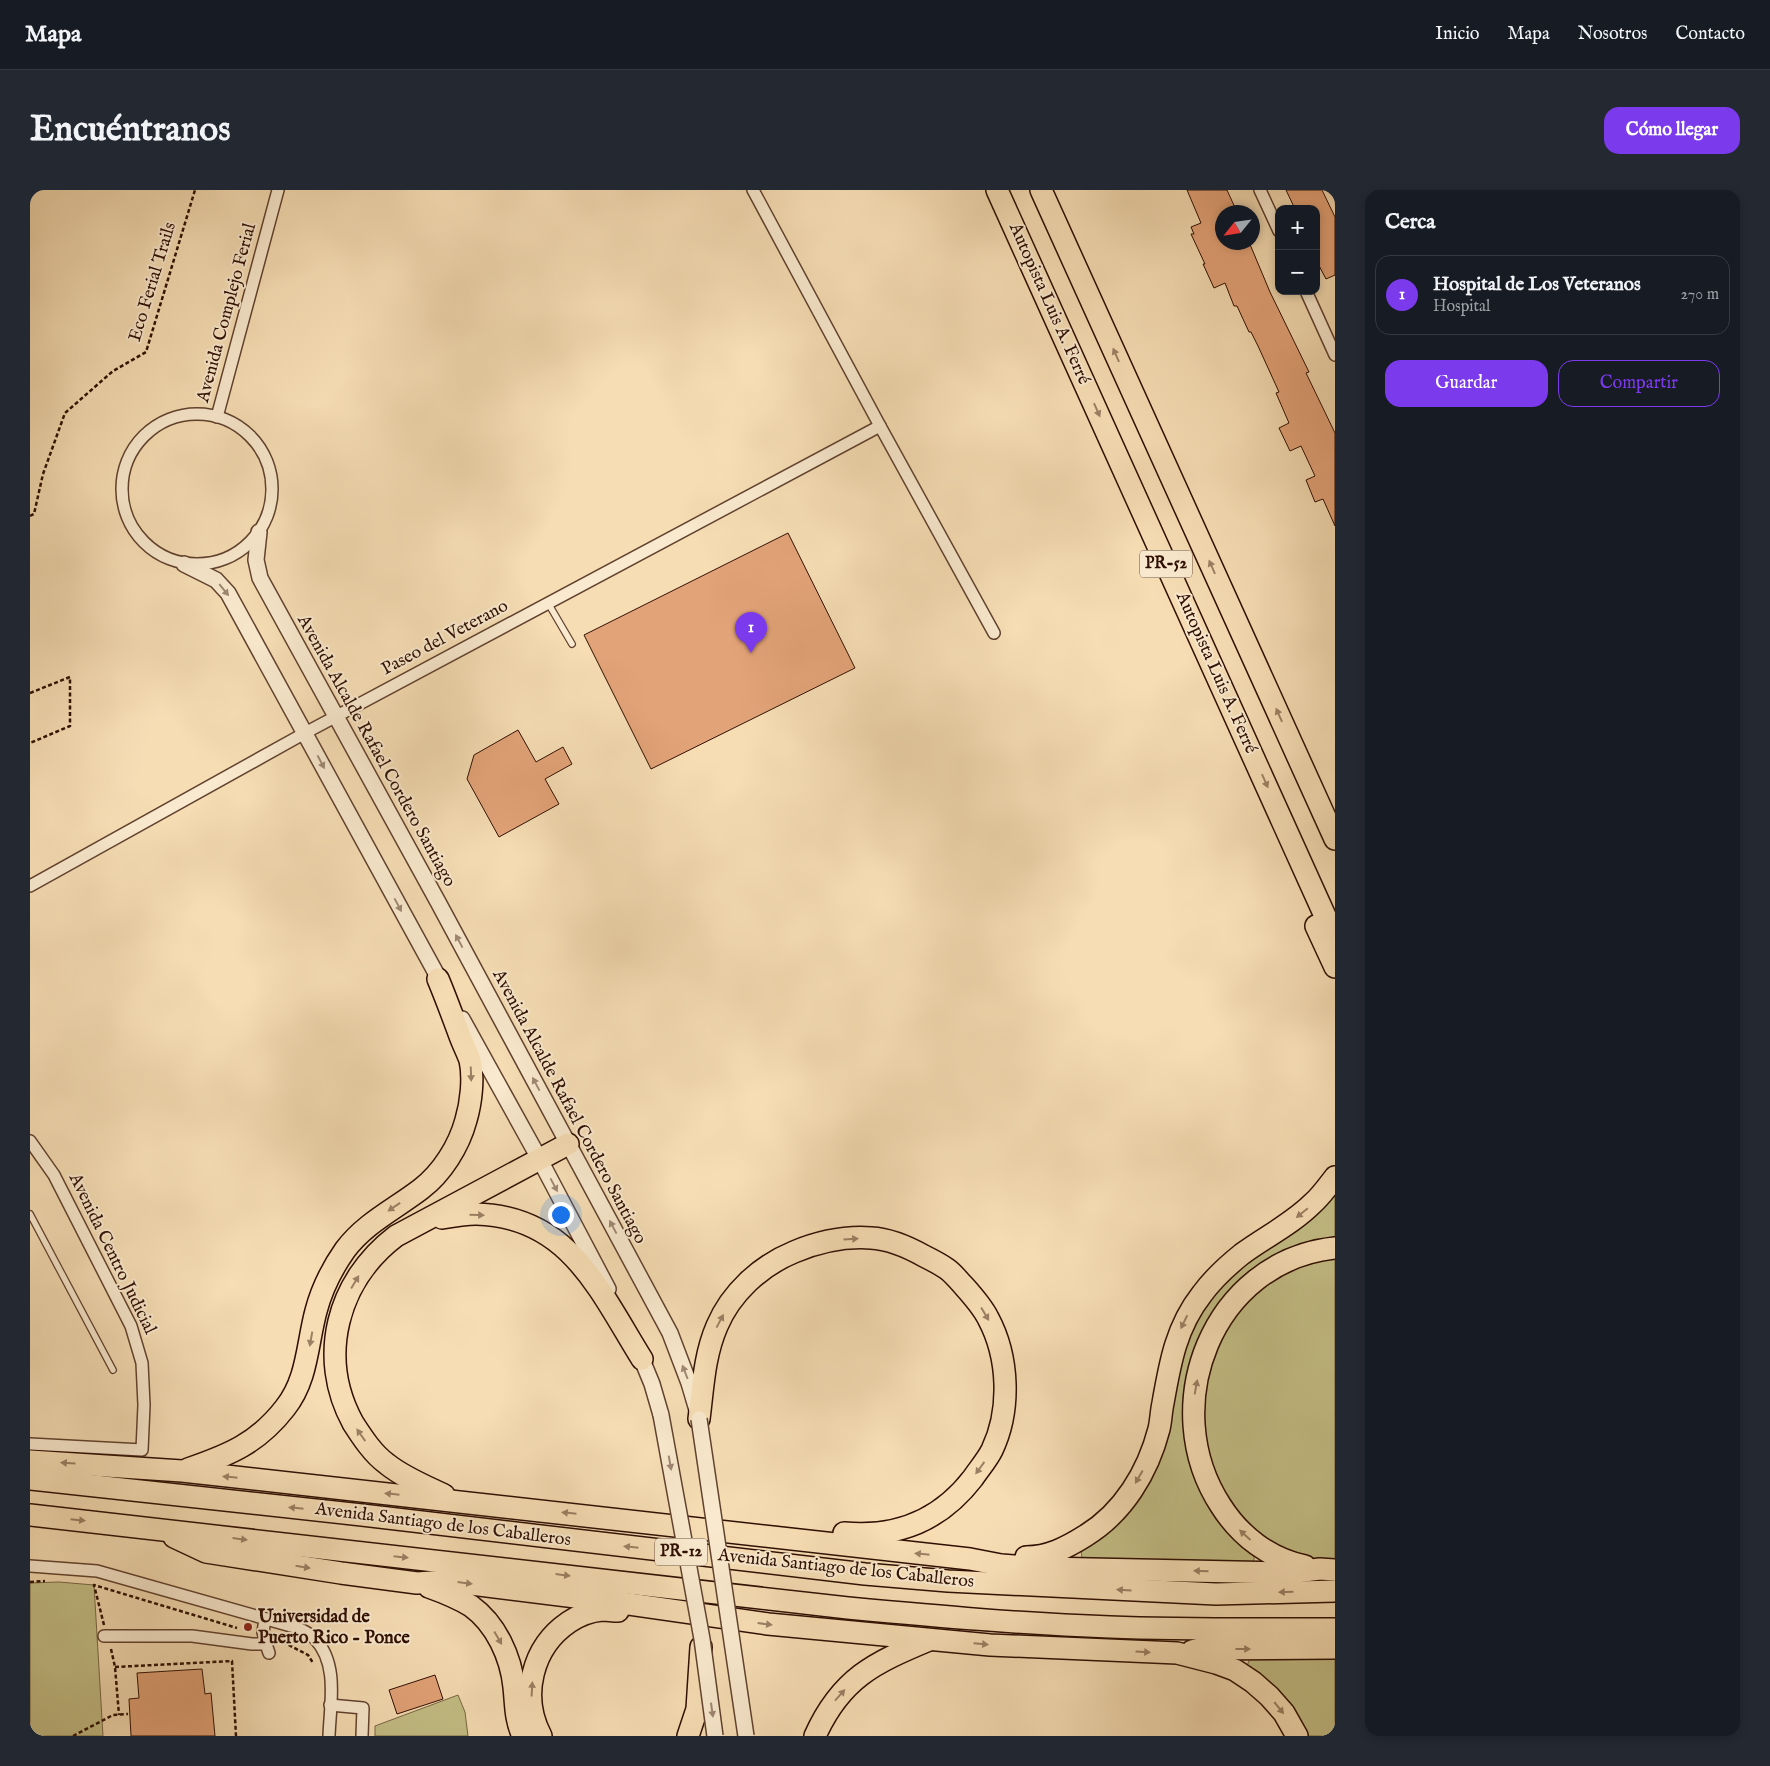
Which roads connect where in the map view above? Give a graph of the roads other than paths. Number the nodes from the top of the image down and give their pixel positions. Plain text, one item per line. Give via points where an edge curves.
1 (278, 190) edge
2 (753, 190) edge
3 (997, 190) edge
4 (1041, 190) edge
5 (1260, 190) edge
6 (1275, 222) edge
7 (1308, 295) edge
8 (1335, 355) edge
9 (217, 417) junction
10 (880, 426) junction
11 (259, 532) junction
12 (184, 564) junction
13 (548, 603) junction
14 (994, 633) dead end
15 (572, 644) dead end
16 (335, 716) junction
17 (305, 732) junction
18 (1335, 839) edge
19 (1292, 841) junction
20 (30, 886) edge
21 (1335, 938) edge
22 (1335, 967) edge
23 (438, 979) junction
24 (30, 1141) edge
25 (568, 1144) junction
26 (540, 1160) junction
27 (1335, 1177) edge
28 (30, 1214) edge
29 (429, 1219) junction
30 (1335, 1248) edge
31 (642, 1359) junction
32 (113, 1370) dead end
33 (699, 1419) junction
34 (30, 1444) edge
35 (30, 1461) edge
36 (182, 1471) junction
37 (30, 1479) edge
38 (457, 1501) junction
39 (30, 1515) edge
40 (156, 1529) junction
41 (774, 1537) junction
42 (970, 1559) junction
43 (30, 1566) edge
44 (1327, 1570) edge
45 (417, 1583) junction
46 (1335, 1591) edge
47 (662, 1608) junction
48 (264, 1619) junction
49 (1335, 1629) edge
50 (104, 1636) dead end
51 (702, 1639) junction
52 (932, 1639) junction
53 (1335, 1648) edge
54 (1178, 1654) junction
55 (330, 1705) junction
56 (329, 1736) edge
57 (362, 1736) edge
58 (523, 1736) edge
59 (541, 1736) edge
60 (688, 1736) edge
61 (715, 1736) edge
62 (746, 1736) edge
63 (815, 1736) edge
64 (1297, 1736) edge

1 - 9 street, Avenida Complejo Ferial
2 - 10 street
3 -> 19 highway, Autopista Luis A. Ferré / PR-52
18 -> 4 highway, PR-52
5 - 6 street
7 - 8 street
9 - 11 street via 230,422 253,439 268,464 272,492
9 - 12 street via 188,414 161,422 139,441 125,466 122,480 124,508 136,534 157,554
10 - 13 street, Paseo del Veterano
10 - 14 street
11 - 12 street via 239,552 226,559
11 - 16 street, Avenida Alcalde Rafael Cordero Santiago via 256,560 260,578
12 -> 17 street via 216,580 228,593
13 - 15 lane
13 - 16 street, Paseo del Veterano
16 - 17 street, Paseo del Veterano
25 -> 16 street, Avenida Alcalde Rafael Cordero Santiago
17 - 20 street, Paseo del Veterano
17 -> 23 street
19 - 21 highway, Autopista Luis A. Ferré / PR-52
19 - 22 highway via 1312,914
23 - 26 street
23 -> 36 highway via 470,1062 470,1100 460,1139 436,1175 372,1222 335,1264 315,1313 303,1374 286,1406 244,1446
24 - 34 street, Avenida Centro Judicial via 54,1175 131,1326 142,1363 144,1405 142,1450
25 - 26 highway
33 -> 25 street, Avenida Alcalde Rafael Cordero Santiago via 670,1333
26 - 29 highway
26 -> 31 street
27 -> 42 highway via 1303,1212 1230,1264 1206,1288 1189,1312 1174,1347 1150,1459 1132,1490 1111,1516 1089,1534 1054,1553
28 - 32 lane
29 -> 31 highway via 474,1214 513,1218 544,1232 581,1264
38 -> 29 highway via 386,1464 364,1440 350,1417 336,1374 336,1334 351,1287 384,1245
44 -> 30 highway via 1294,1564 1272,1554 1248,1538 1227,1516 1199,1460 1193,1411 1203,1355 1212,1334 1233,1302 1278,1266 1314,1251
31 -> 51 street, bridge via 661,1415
33 -> 41 highway via 705,1366 717,1326 728,1307 753,1277 779,1259 807,1247 829,1241 872,1238 912,1249 948,1269 988,1317 1002,1356 1005,1396 994,1444 967,1485 943,1508 901,1530 848,1534 818,1531
33 - 62 street, Avenida Alcalde Rafael Cordero Santiago, bridge
36 -> 35 highway
38 -> 36 highway
46 -> 37 highway, Avenida Santiago de los Caballeros / PR-12 via 1216,1594 865,1574
41 -> 38 highway
39 -> 40 highway, Avenida Santiago de los Caballeros / PR-12
40 -> 45 highway via 206,1552
40 -> 49 highway, Avenida Santiago de los Caballeros / PR-12 via 947,1617 1109,1627
42 -> 41 highway
44 -> 42 highway via 1287,1573 1084,1569 1001,1565
43 - 48 street via 97,1571
45 -> 47 highway via 447,1581
45 -> 58 highway via 460,1600 490,1625 508,1659 515,1714
47 -> 52 highway via 768,1624
59 -> 47 highway via 533,1715 532,1679 538,1658 555,1633 572,1620 593,1612
48 - 50 street via 267,1648 192,1636
48 - 55 street via 298,1628 315,1638 327,1657 331,1677
51 - 60 highway, bridge via 697,1709
51 -> 61 street, bridge
52 -> 54 highway
63 -> 52 highway via 833,1702 852,1682 881,1661
54 -> 53 highway via 1200,1649
54 -> 64 highway via 1235,1670 1253,1682 1284,1713
55 - 56 street
55 - 57 street via 363,1708

